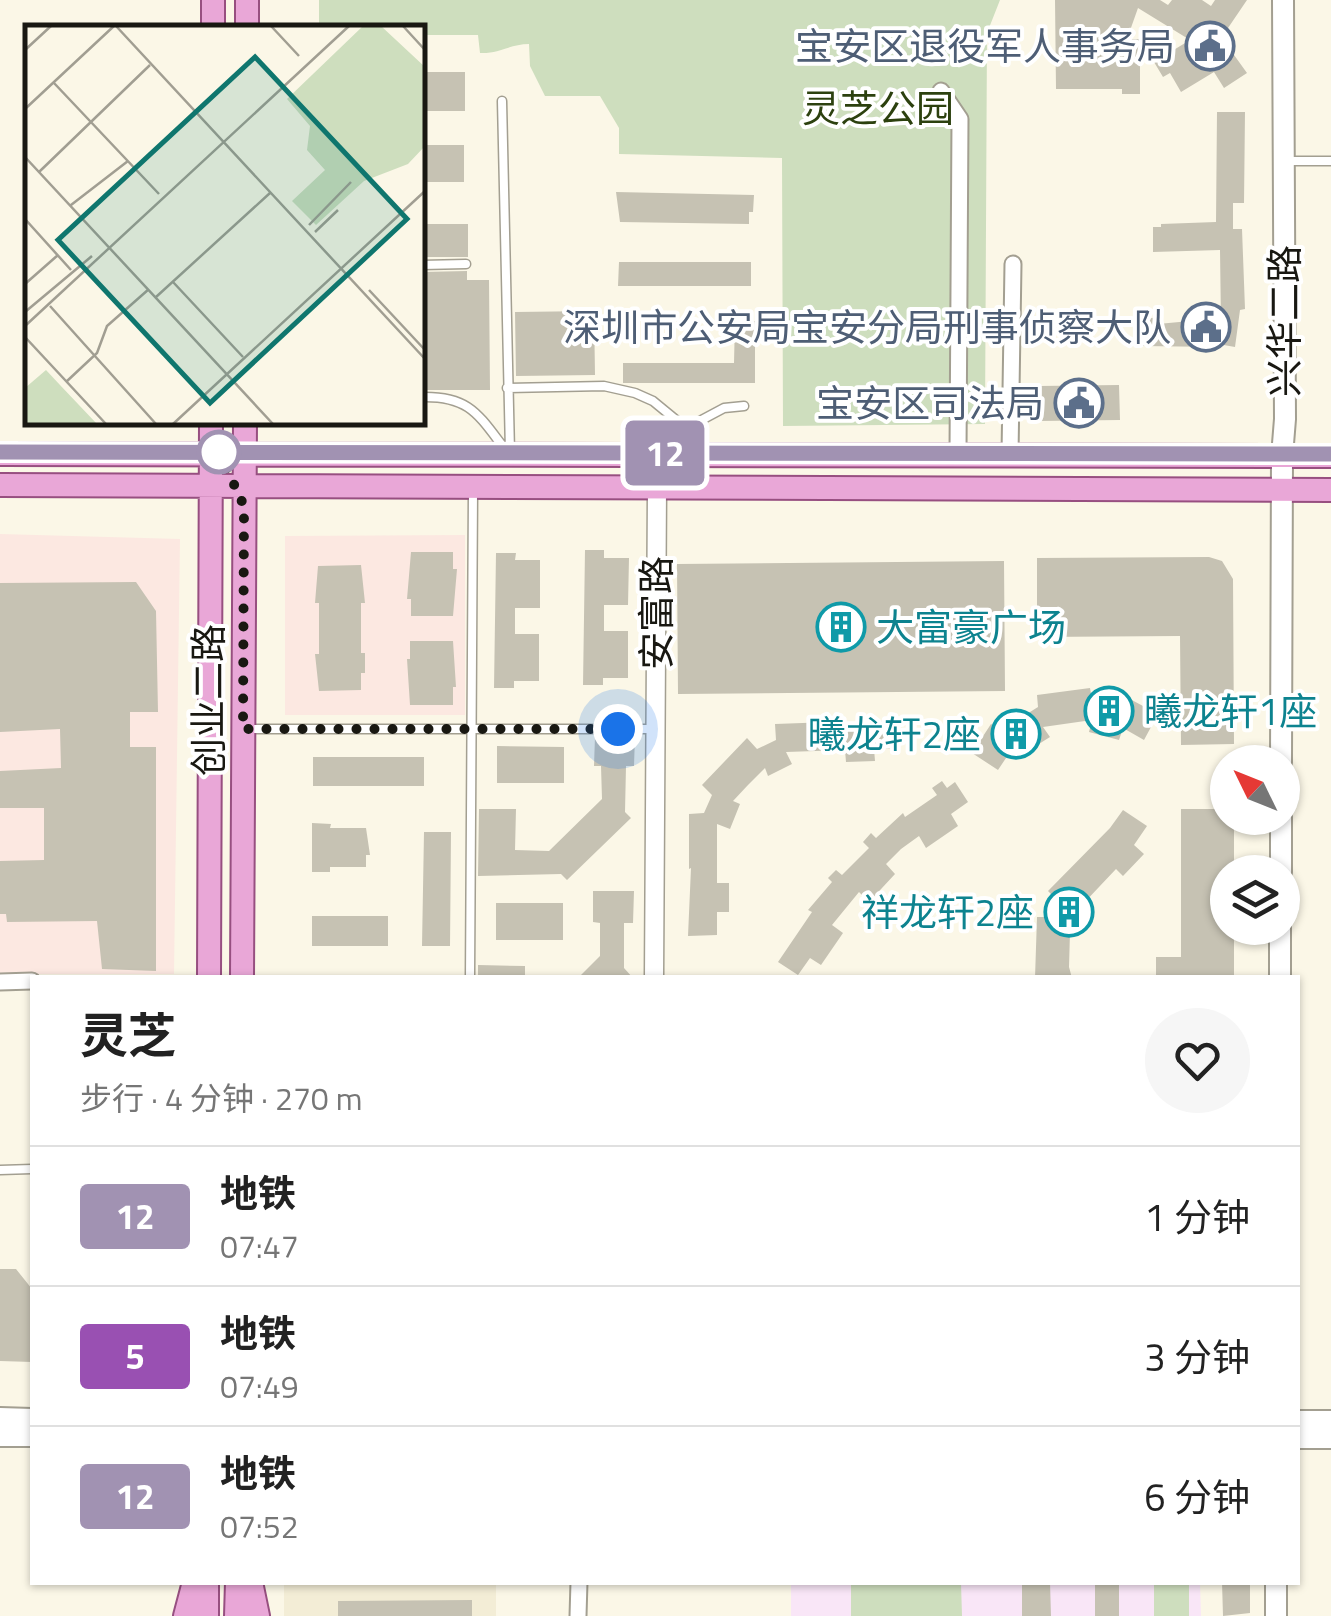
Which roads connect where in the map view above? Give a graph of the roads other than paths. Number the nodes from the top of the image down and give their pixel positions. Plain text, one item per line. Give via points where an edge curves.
1 (1283, 0) edge
2 (941, 91) dead end
3 (502, 101) dead end
4 (1284, 161) junction
5 (1331, 161) edge
6 (466, 264) dead end
7 (1013, 264) dead end
8 (425, 265) edge
9 (508, 388) junction
10 (425, 396) edge
11 (744, 406) dead end
12 (211, 425) edge
13 (245, 425) edge
14 (0, 454) edge
15 (211, 454) junction
16 (245, 454) junction
17 (958, 454) junction
18 (1010, 454) junction
19 (507, 456) junction
20 (1282, 456) junction
21 (1331, 456) edge
22 (0, 485) edge
23 (211, 486) junction
24 (244, 486) junction
25 (473, 487) junction
26 (501, 487) junction
27 (657, 488) junction
28 (1283, 490) junction
29 (1331, 490) edge
30 (243, 729) junction
31 (472, 729) junction
32 (655, 729) junction
33 (1282, 745) edge
34 (1280, 945) edge
35 (209, 975) edge
36 (242, 975) edge
37 (470, 975) edge
38 (654, 975) edge
39 (1280, 975) edge
40 (0, 982) edge
41 (30, 982) edge
42 (30, 1169) edge
43 (0, 1170) edge
44 (0, 1418) edge
45 (30, 1418) edge
46 (1300, 1421) edge
47 (1331, 1421) edge
48 (0, 1436) edge
49 (30, 1436) edge
50 (1300, 1438) edge
51 (1331, 1438) edge
52 (193, 1585) edge
53 (207, 1585) edge
54 (237, 1585) edge
55 (252, 1585) edge
56 (580, 1585) edge
57 (1276, 1585) edge
58 (185, 1616) edge
59 (207, 1616) edge
60 (236, 1616) edge
61 (258, 1616) edge
62 (578, 1616) edge
63 (1276, 1616) edge

1 - 4 main road, 兴华二路
2 - 17 street via 960,119
3 - 9 lane
4 - 5 lane
4 - 20 main road, 兴华二路
6 - 8 lane
7 - 18 street
9 - 11 lane via 604,386 635,392 682,424
9 - 19 lane
10 - 19 lane via 459,400 476,410
12 - 15 main road, 创业二路
13 - 16 main road, 创业二路
14 - 15 main road
15 - 16 main road
15 - 23 main road, 创业二路
16 - 19 main road
16 - 24 main road, 创业二路
17 - 18 main road
17 - 19 main road
18 - 20 main road
19 - 26 main road via 491,462 488,472
20 - 21 main road
20 - 28 main road, 兴华二路
22 - 23 main road
23 - 24 main road
23 - 35 main road, 创业二路
24 - 25 main road
24 - 30 main road, 创业二路
25 - 26 main road
25 - 31 lane
26 - 27 main road
27 - 28 main road
27 - 32 street, 安富路
28 - 29 main road
28 - 33 main road, 兴华二路
30 - 31 lane
30 - 36 main road, 创业二路
31 - 32 lane
31 - 37 lane
32 - 38 street, 安富路
34 - 39 main road
40 - 41 street
42 - 43 lane
44 - 45 main road
46 - 47 main road
48 - 49 main road
50 - 51 main road
52 - 58 main road
53 - 59 main road
54 - 60 main road
55 - 61 main road
56 - 62 street
57 - 63 main road

